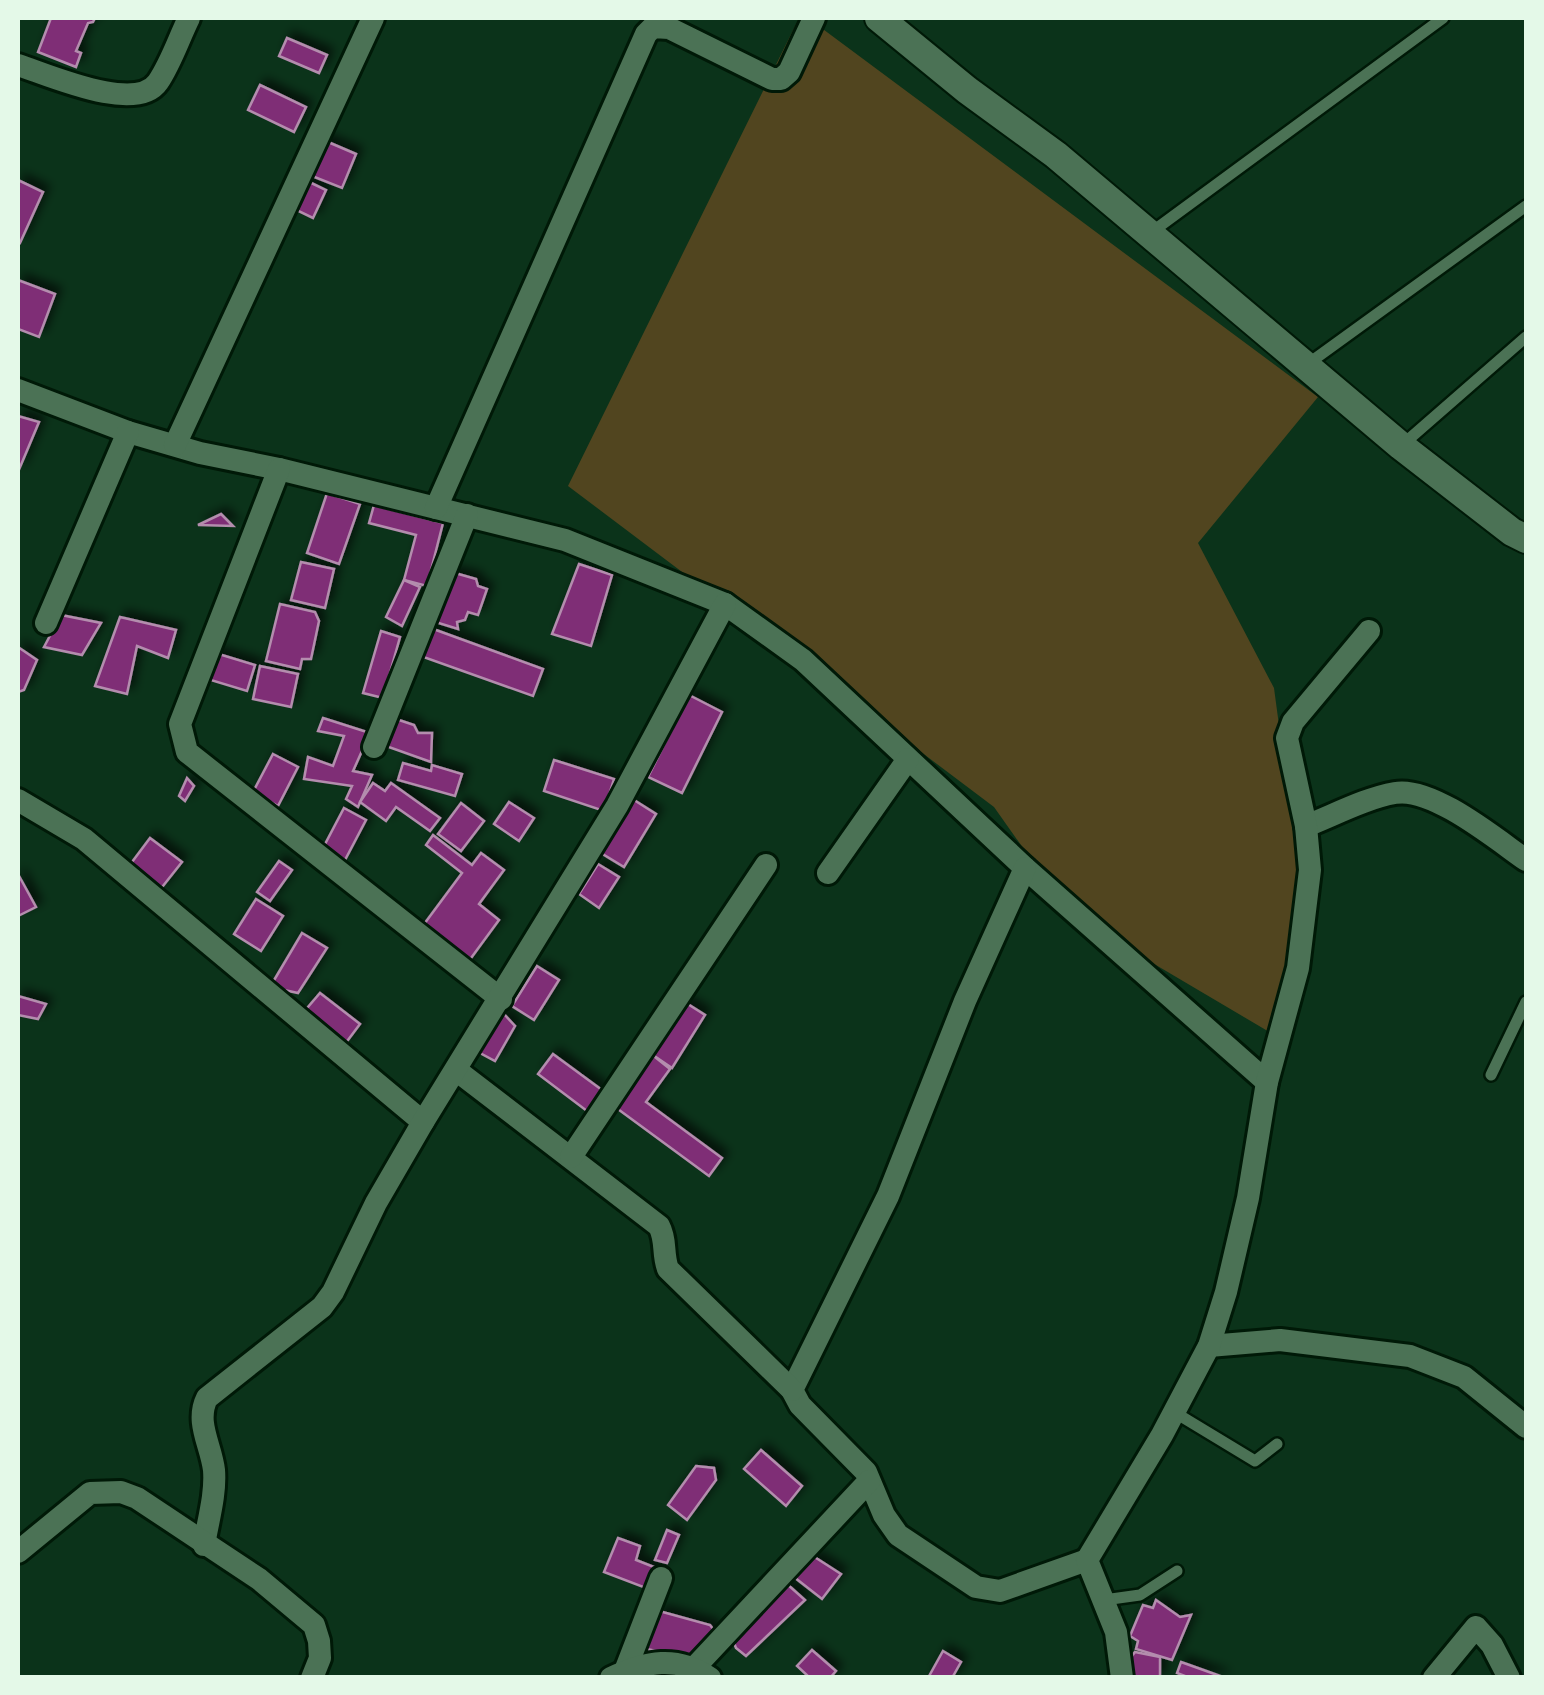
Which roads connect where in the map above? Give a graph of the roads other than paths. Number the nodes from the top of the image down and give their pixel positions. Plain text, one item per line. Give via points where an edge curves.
1 (188, 18) edge
2 (373, 18) edge
3 (814, 18) edge
4 (879, 18) edge
5 (1443, 18) edge
6 (18, 65) edge
7 (1526, 206) edge
8 (1149, 234) junction
9 (1526, 337) edge
10 (1306, 366) junction
11 (18, 390) edge
12 (128, 432) junction
13 (174, 444) junction
14 (1401, 446) junction
15 (279, 469) junction
16 (436, 508) junction
17 (466, 516) junction
18 (1526, 539) edge
19 (726, 604) junction
20 (46, 623) dead end
21 (1369, 632) dead end
22 (374, 747) dead end
23 (908, 759) junction
24 (18, 800) edge
25 (1306, 826) junction
26 (1526, 860) edge
27 (766, 865) dead end
28 (1025, 868) junction
29 (828, 873) dead end
30 (501, 999) junction
31 (1526, 1002) edge
32 (456, 1070) junction
33 (1491, 1075) dead end
34 (1267, 1082) junction
35 (423, 1122) junction
36 (571, 1158) junction
37 (1209, 1346) junction
38 (792, 1390) junction
39 (1174, 1412) junction
40 (1526, 1427) edge
41 (1277, 1444) dead end
42 (869, 1481) junction
43 (204, 1545) junction
44 (18, 1552) edge
45 (1088, 1560) junction
46 (1177, 1571) dead end
47 (661, 1578) dead end
48 (1104, 1600) junction
49 (703, 1672) edge
50 (618, 1674) edge
51 (312, 1678) edge
52 (1122, 1678) edge
53 (1434, 1678) edge
54 (1508, 1678) edge

1 - 6 street via 157,85 139,95 121,96
2 - 13 street
3 - 16 street via 780,79 670,28 653,26 646,34
4 - 8 street
5 - 8 lane
7 - 10 lane
8 - 10 street
9 - 14 lane
10 - 14 street
11 - 12 street
12 - 13 street
12 - 20 street
13 - 15 street
14 - 18 street
15 - 16 street
15 - 30 street via 180,724 187,752
16 - 17 street
17 - 19 street via 565,540
17 - 22 street
19 - 23 street via 803,660
19 - 30 street via 617,806
21 - 25 street via 1293,722 1287,738
23 - 28 street
23 - 29 street
24 - 35 street via 84,839
25 - 26 street via 1396,792 1415,794
25 - 34 street via 1310,870 1298,968
27 - 36 street
28 - 34 street
28 - 38 street via 888,1196
30 - 32 street
31 - 33 lane
32 - 35 street
32 - 36 street
34 - 37 street via 1248,1198
35 - 43 street via 334,1292 207,1398 201,1410 214,1471
36 - 38 street via 658,1226 666,1238 668,1269
37 - 39 street
37 - 40 street via 1280,1340 1410,1356 1464,1377
38 - 42 street
39 - 41 lane via 1255,1461
39 - 45 street
42 - 45 street via 898,1535 976,1587 1000,1592
42 - 49 street
43 - 44 street via 137,1498 104,1491 90,1492
43 - 51 street via 314,1625 320,1658
45 - 48 street
46 - 48 lane via 1140,1595
47 - 50 street
48 - 52 street
49 - 50 street via 649,1662
53 - 54 street via 1476,1627

